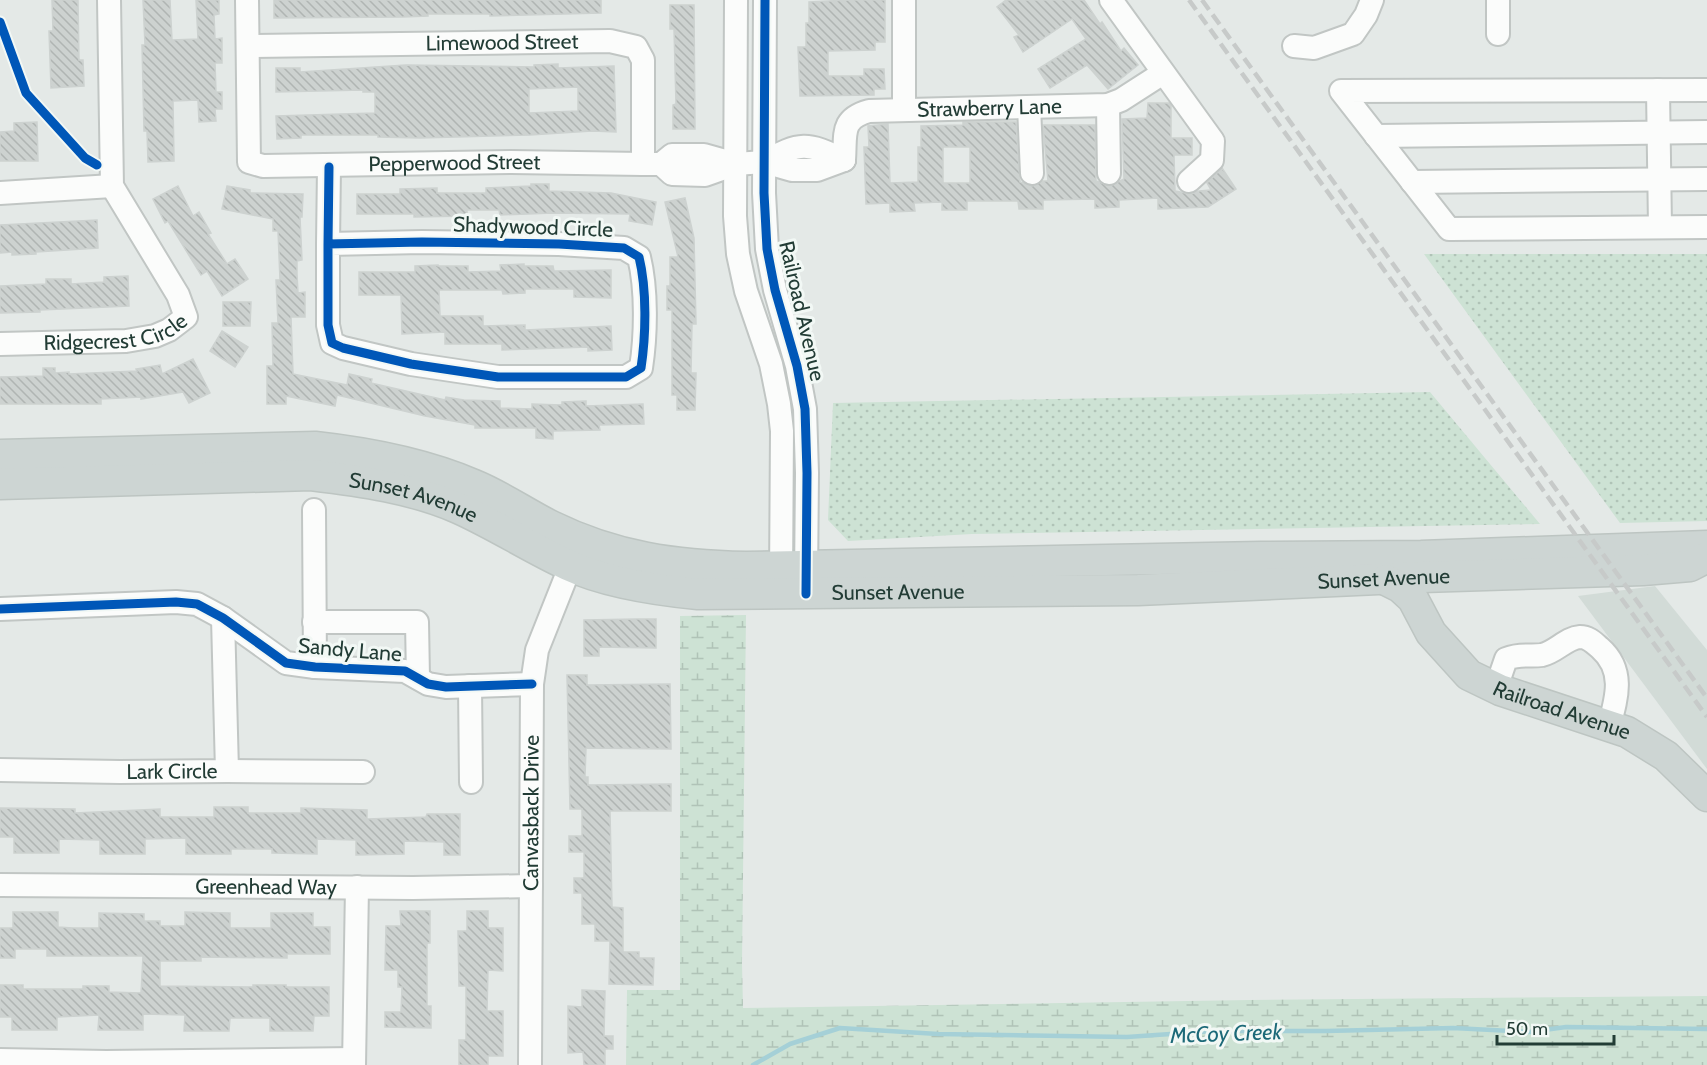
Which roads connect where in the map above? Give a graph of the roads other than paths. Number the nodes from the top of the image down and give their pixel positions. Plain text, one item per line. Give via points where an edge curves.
1 (109, 0) edge
2 (248, 0) edge
3 (736, 0) edge
4 (765, 0) edge
5 (904, 0) edge
6 (1111, 0) edge
7 (1372, 0) edge
8 (1498, 0) edge
9 (1498, 34) dead end
10 (248, 46) junction
11 (1294, 46) dead end
12 (1164, 72) junction
13 (1658, 90) junction
14 (1707, 90) edge
15 (1108, 105) junction
16 (1029, 106) junction
17 (904, 109) junction
18 (1707, 132) edge
19 (1660, 133) junction
20 (1376, 136) junction
21 (764, 162) junction
22 (652, 164) junction
23 (736, 164) junction
24 (328, 166) junction
25 (1032, 173) dead end
26 (1109, 174) dead end
27 (1707, 179) edge
28 (1660, 180) junction
29 (1189, 181) dead end
30 (1412, 182) junction
31 (112, 186) junction
32 (0, 194) edge
33 (1660, 227) junction
34 (1707, 227) edge
35 (328, 244) junction
36 (0, 344) edge
37 (0, 455) edge
38 (0, 484) edge
39 (314, 510) dead end
40 (1707, 546) edge
41 (1707, 557) edge
42 (1422, 566) junction
43 (570, 567) junction
44 (794, 580) junction
45 (1386, 580) junction
46 (0, 609) edge
47 (223, 618) junction
48 (1424, 618) junction
49 (314, 622) junction
50 (315, 667) junction
51 (418, 678) junction
52 (532, 684) junction
53 (470, 686) junction
54 (1496, 688) junction
55 (1610, 726) junction
56 (0, 770) edge
57 (227, 771) junction
58 (363, 772) dead end
59 (471, 782) dead end
60 (1707, 796) edge
61 (0, 885) edge
62 (531, 886) junction
63 (357, 887) junction
64 (0, 1060) edge
65 (354, 1062) edge
66 (530, 1065) edge

1 - 31 street
2 - 10 street
3 - 23 street, Railroad Avenue
4 - 21 street, Railroad Avenue
5 - 17 street
6 - 12 street
7 - 11 street via 1353,34 1314,48
8 - 9 street
10 - 22 street, Limewood Street via 610,41 636,46 643,60
10 - 24 street, Pepperwood Street via 249,162 262,166
12 - 15 street, Strawberry Lane
12 - 29 street via 1213,141 1212,160
13 - 14 street
13 - 19 street
13 - 20 street via 1341,91
15 - 16 street, Strawberry Lane
15 - 26 street
16 - 17 street, Strawberry Lane
16 - 25 street
17 - 21 street, Strawberry Lane via 856,114 846,127 844,160 817,170 792,170
18 - 19 street
19 - 20 street
19 - 28 street
20 - 30 street
21 - 23 street, Pepperwood Street
21 - 44 street, Railroad Avenue via 767,249 805,409 807,465
22 - 23 street, Pepperwood Street via 672,155 705,155
22 - 24 street, Pepperwood Street
23 - 44 street, Railroad Avenue via 738,254 779,404
24 - 35 street, Shadywood Circle
27 - 28 street
28 - 30 street
28 - 33 street
30 - 33 street via 1449,229
31 - 32 street
31 - 36 street, Ridgecrest Circle via 178,294 186,317 154,336 126,341
33 - 34 street
35 - 35 street, Shadywood Circle via 328,325 332,343 343,348 411,364 498,377 626,377 641,368 643,273 639,257 624,248 559,244
37 - 44 main road, Sunset Avenue via 315,447 366,453 475,485 583,540 637,557
38 - 43 main road, Sunset Avenue via 311,475 359,480 458,508
39 - 49 street
40 - 42 main road, Sunset Avenue
41 - 42 main road, Sunset Avenue via 1690,566 1643,570
42 - 44 main road, Sunset Avenue via 1261,557
42 - 45 main road, Sunset Avenue
42 - 48 main road, Railroad Avenue
43 - 44 main road, Sunset Avenue via 631,584 698,594
43 - 52 street, Canvasback Drive via 537,651
44 - 45 main road, Sunset Avenue via 1138,590
45 - 48 main road, Railroad Avenue via 1413,599
46 - 47 street, Sandy Lane via 176,602 197,604
47 - 50 street, Sandy Lane via 286,663
47 - 57 street, Lark Circle
48 - 54 main road, Railroad Avenue via 1431,633 1469,675
49 - 50 street
49 - 51 street via 417,622
50 - 51 street, Sandy Lane via 405,670
51 - 53 street, Sandy Lane via 446,687
52 - 53 street, Sandy Lane
52 - 62 street, Canvasback Drive
53 - 59 street
54 - 55 main road, Railroad Avenue
54 - 55 street via 1506,659 1544,655 1573,638 1583,637 1606,654 1618,679
55 - 60 main road, Railroad Avenue via 1666,756
56 - 57 street, Lark Circle
57 - 58 street
61 - 63 street, Greenhead Way
62 - 63 street, Greenhead Way
62 - 66 street, Canvasback Drive
63 - 65 street
64 - 65 street

